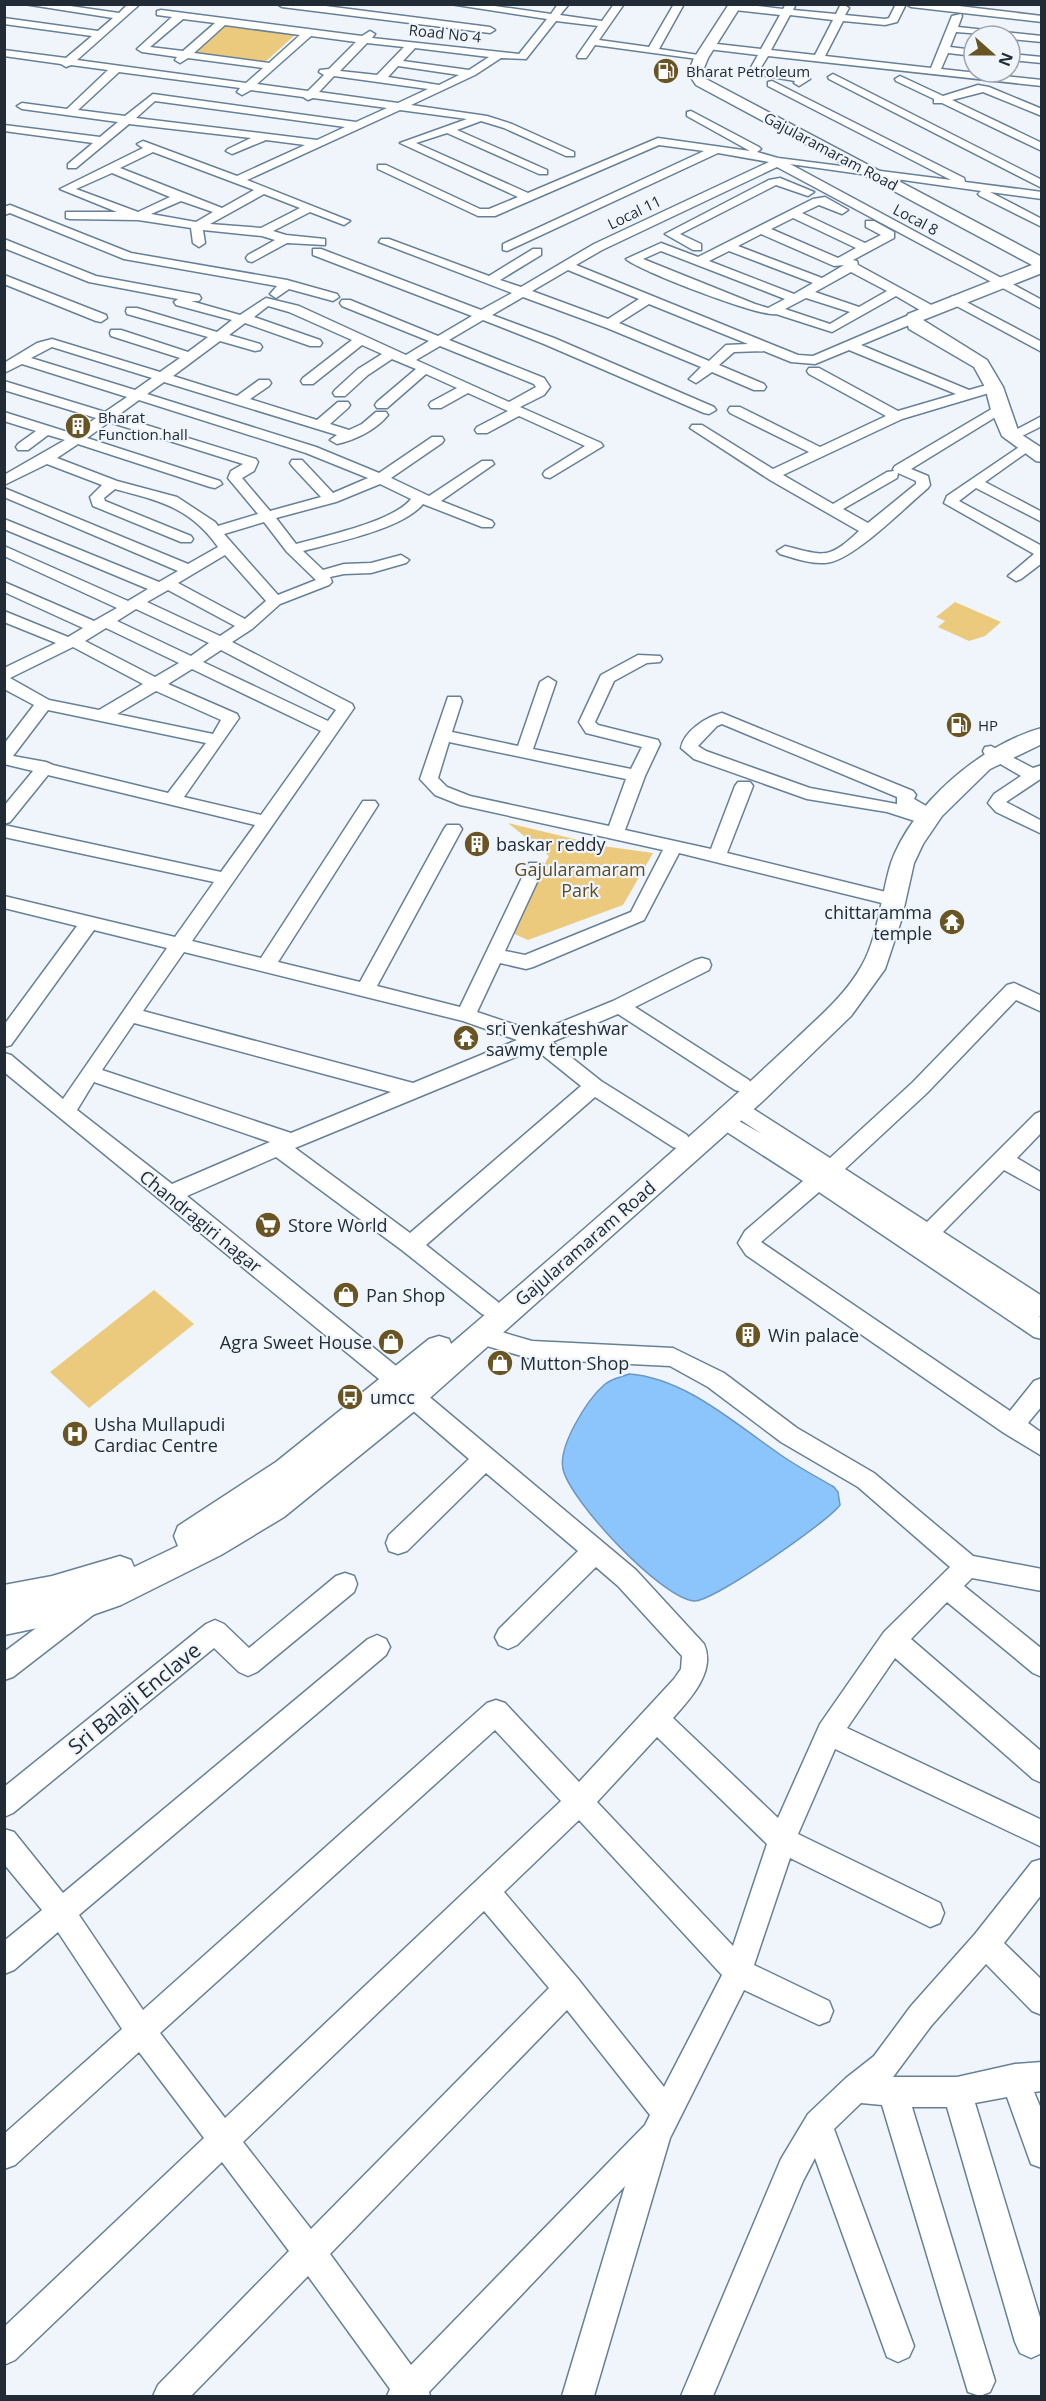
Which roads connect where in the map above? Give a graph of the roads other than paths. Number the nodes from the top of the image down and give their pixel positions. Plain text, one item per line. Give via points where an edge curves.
1 (29, 4) edge
2 (135, 4) edge
3 (390, 4) edge
4 (397, 4) edge
5 (564, 4) edge
6 (619, 4) edge
7 (679, 4) edge
8 (846, 4) edge
9 (901, 4) edge
10 (911, 4) edge
11 (43, 5) edge
12 (457, 5) edge
13 (735, 6) edge
14 (961, 7) edge
15 (86, 8) edge
16 (329, 8) edge
17 (509, 8) edge
18 (789, 8) edge
19 (276, 12) edge
20 (161, 13) dead end
21 (181, 15) junction
22 (121, 16) junction
23 (382, 17) junction
24 (554, 17) junction
25 (839, 18) junction
26 (1041, 19) edge
27 (224, 20) junction
28 (4, 21) edge
29 (605, 24) junction
30 (952, 29) junction
31 (309, 32) junction
32 (99, 34) junction
33 (361, 39) junction
34 (1041, 39) edge
35 (481, 41) junction
36 (592, 42) junction
37 (412, 45) junction
38 (944, 49) junction
39 (652, 51) junction
40 (764, 51) junction
41 (962, 51) edge
42 (705, 52) junction
43 (186, 54) junction
44 (500, 54) junction
45 (4, 55) edge
46 (582, 57) dead end
47 (819, 57) junction
48 (1022, 58) edge
49 (1039, 60) edge
50 (68, 63) junction
51 (395, 63) junction
52 (271, 66) junction
53 (117, 69) junction
54 (935, 71) junction
55 (328, 73) junction
56 (471, 73) junction
57 (169, 76) junction
58 (833, 77) dead end
59 (900, 78) dead end
60 (380, 80) junction
61 (1030, 82) junction
62 (799, 83) dead end
63 (1041, 83) edge
64 (772, 84) dead end
65 (247, 87) junction
66 (440, 88) junction
67 (306, 94) junction
68 (153, 97) junction
69 (942, 99) junction
70 (22, 106) dead end
71 (397, 107) junction
72 (228, 108) junction
73 (69, 112) junction
74 (900, 112) junction
75 (1041, 113) edge
76 (691, 114) dead end
77 (483, 118) junction
78 (127, 120) junction
79 (355, 125) junction
80 (4, 128) edge
81 (209, 128) junction
82 (446, 129) junction
83 (266, 135) junction
84 (190, 142) dead end
85 (100, 143) junction
86 (318, 143) junction
87 (1041, 148) edge
88 (718, 149) junction
89 (232, 152) dead end
90 (570, 154) dead end
91 (773, 159) junction
92 (118, 165) junction
93 (72, 166) dead end
94 (382, 167) dead end
95 (543, 171) dead end
96 (873, 173) junction
97 (237, 180) junction
98 (965, 184) junction
99 (1041, 185) edge
100 (990, 187) junction
101 (263, 190) junction
102 (820, 192) junction
103 (1041, 192) edge
104 (1041, 196) edge
105 (180, 197) junction
106 (527, 197) junction
107 (309, 208) junction
108 (4, 212) edge
109 (223, 212) junction
110 (792, 213) junction
111 (70, 215) dead end
112 (138, 216) junction
113 (344, 221) dead end
114 (1041, 224) edge
115 (197, 226) junction
116 (221, 229) junction
117 (760, 229) junction
118 (263, 232) junction
119 (285, 239) junction
120 (385, 242) dead end
121 (4, 243) edge
122 (728, 246) junction
123 (507, 247) dead end
124 (191, 248) junction
125 (867, 249) junction
126 (537, 252) dead end
127 (128, 256) junction
128 (252, 258) dead end
129 (699, 261) junction
130 (167, 263) junction
131 (566, 265) junction
132 (847, 265) junction
133 (1041, 265) edge
134 (4, 279) edge
135 (98, 280) junction
136 (489, 281) junction
137 (822, 282) junction
138 (1001, 283) junction
139 (287, 284) junction
140 (520, 292) junction
141 (893, 293) junction
142 (800, 296) junction
143 (333, 297) dead end
144 (195, 298) dead end
145 (648, 298) junction
146 (955, 300) junction
147 (180, 302) dead end
148 (266, 302) junction
149 (346, 303) dead end
150 (1041, 305) edge
151 (72, 306) junction
152 (776, 310) junction
153 (132, 311) dead end
154 (861, 312) junction
155 (922, 313) junction
156 (483, 316) junction
157 (102, 318) dead end
158 (243, 318) junction
159 (609, 324) junction
160 (116, 333) dead end
161 (218, 337) junction
162 (361, 339) junction
163 (441, 341) junction
164 (315, 343) dead end
165 (848, 345) junction
166 (255, 347) dead end
167 (767, 347) junction
168 (1041, 348) edge
169 (392, 353) junction
170 (193, 355) junction
171 (21, 359) junction
172 (406, 360) junction
173 (711, 367) junction
174 (425, 368) junction
175 (4, 369) edge
176 (814, 371) dead end
177 (165, 376) junction
178 (696, 379) dead end
179 (308, 381) dead end
180 (264, 383) dead end
181 (4, 384) edge
182 (759, 387) dead end
183 (994, 387) junction
184 (467, 388) junction
185 (398, 391) junction
186 (969, 394) junction
187 (413, 395) dead end
188 (136, 396) junction
189 (240, 399) junction
190 (436, 405) dead end
191 (514, 409) junction
192 (709, 410) dead end
193 (735, 410) dead end
194 (1000, 410) junction
195 (4, 416) edge
196 (108, 416) junction
197 (897, 416) junction
198 (1038, 424) edge
199 (320, 425) junction
200 (697, 428) dead end
201 (47, 429) junction
202 (482, 430) dead end
203 (353, 433) junction
204 (1011, 436) junction
205 (378, 437) dead end
206 (78, 438) junction
207 (437, 440) dead end
208 (22, 447) dead end
209 (1025, 447) junction
210 (315, 452) junction
211 (820, 452) junction
212 (1041, 457) edge
213 (46, 459) junction
214 (297, 463) dead end
215 (487, 464) dead end
216 (550, 474) dead end
217 (772, 475) junction
218 (892, 475) dead end
219 (380, 478) junction
220 (4, 481) edge
221 (975, 482) junction
222 (112, 484) junction
223 (215, 484) dead end
224 (4, 492) edge
225 (331, 499) junction
226 (425, 500) junction
227 (832, 510) junction
228 (267, 516) junction
229 (1041, 518) edge
230 (4, 523) edge
231 (488, 524) dead end
232 (869, 530) junction
233 (216, 532) junction
234 (186, 539) dead end
235 (226, 548) junction
236 (292, 549) junction
237 (4, 550) edge
238 (785, 550) dead end
239 (1040, 550) edge
240 (401, 560) dead end
241 (191, 571) junction
242 (320, 575) junction
243 (1016, 576) dead end
244 (4, 586) edge
245 (164, 586) junction
246 (275, 600) junction
247 (132, 605) junction
248 (4, 615) edge
249 (99, 624) junction
250 (246, 626) junction
251 (70, 642) junction
252 (221, 643) junction
253 (654, 659) dead end
254 (192, 662) junction
255 (4, 675) edge
256 (4, 682) edge
257 (548, 682) dead end
258 (156, 684) junction
259 (454, 701) dead end
260 (44, 704) junction
261 (102, 716) junction
262 (1041, 728) edge
263 (332, 729) junction
264 (1041, 735) edge
265 (444, 736) junction
266 (217, 740) junction
267 (524, 752) junction
268 (994, 753) junction
269 (4, 757) edge
270 (46, 767) junction
271 (1037, 774) edge
272 (636, 776) junction
273 (744, 786) dead end
274 (173, 799) junction
275 (369, 805) dead end
276 (912, 810) junction
277 (4, 818) edge
278 (266, 822) junction
279 (1041, 828) edge
280 (453, 829) dead end
281 (4, 831) edge
282 (615, 833) junction
283 (674, 846) junction
284 (717, 856) junction
285 (535, 867) dead end
286 (226, 879) junction
287 (889, 898) junction
288 (4, 902) edge
289 (89, 923) junction
290 (179, 945) junction
291 (494, 956) junction
292 (702, 965) dead end
293 (266, 966) junction
294 (365, 991) junction
295 (1041, 1005) edge
296 (620, 1006) junction
297 (130, 1015) junction
298 (466, 1016) junction
299 (4, 1040) edge
300 (537, 1040) junction
301 (4, 1060) edge
302 (90, 1073) junction
303 (594, 1086) junction
304 (414, 1090) junction
305 (734, 1104) junction
306 (65, 1112) junction
307 (1041, 1119) edge
308 (680, 1142) junction
309 (285, 1144) junction
310 (1002, 1159) junction
311 (824, 1175) junction
312 (1041, 1183) edge
313 (170, 1194) junction
314 (929, 1233) junction
315 (411, 1245) junction
316 (490, 1308) junction
317 (1041, 1308) edge
318 (1041, 1330) edge
319 (481, 1335) junction
320 (1041, 1388) edge
321 (405, 1389) junction
322 (1012, 1426) junction
323 (1041, 1446) edge
324 (486, 1458) junction
325 (398, 1543) dead end
326 (595, 1551) junction
327 (967, 1566) junction
328 (1041, 1580) edge
329 (345, 1584) dead end
330 (947, 1587) junction
331 (94, 1599) junction
332 (4, 1600) edge
333 (4, 1620) edge
334 (508, 1637) dead end
335 (893, 1640) junction
336 (377, 1647) dead end
337 (1041, 1665) edge
338 (4, 1668) edge
339 (656, 1719) junction
340 (829, 1733) junction
341 (1041, 1770) edge
342 (579, 1802) junction
343 (4, 1804) edge
344 (1041, 1834) edge
345 (782, 1840) junction
346 (4, 1842) edge
347 (1040, 1879) edge
348 (486, 1891) junction
349 (61, 1912) junction
350 (930, 1913) dead end
351 (985, 1944) junction
352 (4, 1960) edge
353 (738, 1972) junction
354 (568, 1989) junction
355 (1041, 2001) edge
356 (819, 2011) dead end
357 (141, 2032) junction
358 (1028, 2078) edge
359 (856, 2088) junction
360 (892, 2092) junction
361 (957, 2092) junction
362 (661, 2123) junction
363 (818, 2124) junction
364 (225, 2139) junction
365 (1041, 2153) edge
366 (4, 2154) edge
367 (310, 2253) junction
368 (1032, 2342) dead end
369 (898, 2346) dead end
370 (4, 2349) edge
371 (978, 2381) dead end
372 (409, 2394) edge
373 (169, 2397) edge
374 (578, 2397) edge
375 (697, 2397) edge

1 - 11 street
2 - 22 street
3 - 23 street
4 - 23 street
5 - 24 street
6 - 29 street
7 - 39 street
8 - 25 street
9 - 25 street via 892,21
10 - 14 street
11 - 15 street
12 - 17 street
13 - 18 street
13 - 42 main road
14 - 26 street
14 - 30 street
15 - 22 street
16 - 19 street
16 - 23 street
17 - 24 street
17 - 35 street
18 - 25 street
18 - 40 street
19 - 27 street
19 - 31 street, Road No 4
20 - 21 street
21 - 27 street
21 - 43 street via 142,49
22 - 32 street
23 - 33 street
23 - 35 street
24 - 29 street
24 - 44 street, Road No 4 via 522,57
25 - 47 street
27 - 43 street
28 - 32 street
29 - 36 street
30 - 34 street
30 - 38 street
31 - 33 street, Road No 4
31 - 52 street
32 - 50 street
33 - 37 street, Road No 4
33 - 55 street
35 - 37 street, Road No 4
35 - 44 street, Road No 4
36 - 39 street
36 - 46 street
37 - 51 street
38 - 41 street
38 - 54 street
39 - 42 street
40 - 42 street
40 - 47 street
40 - 62 street via 755,72 805,79
42 - 96 main road, Gajularamaram Road via 695,73 700,82
43 - 52 street
43 - 57 street
44 - 56 street
45 - 50 street
47 - 54 street via 876,59
48 - 49 street
49 - 61 street
50 - 53 street
51 - 56 street
51 - 60 street
52 - 65 street
53 - 57 street
53 - 73 street
54 - 61 street
55 - 60 street
55 - 67 street
56 - 66 street
57 - 65 street
57 - 68 street
58 - 74 street
59 - 69 street
60 - 66 street
61 - 63 street
64 - 98 street
65 - 67 street
65 - 72 street
66 - 71 street
67 - 71 street
68 - 72 street
68 - 78 street
69 - 74 street
69 - 75 street via 978,88
69 - 87 street
70 - 73 street
71 - 77 street
71 - 79 street
72 - 79 street
72 - 81 street
73 - 78 street
74 - 99 street
76 - 91 street, Local 8
77 - 82 street
77 - 90 street
78 - 81 street
78 - 85 street
79 - 86 street
80 - 85 street
81 - 83 street
81 - 84 street
82 - 95 street
82 - 106 street via 406,143
83 - 86 street
83 - 89 street
85 - 92 street
85 - 93 street
86 - 97 street
88 - 91 street
88 - 106 street via 658,141
88 - 123 street
91 - 96 street, Local 11
91 - 102 street, Local 8
91 - 131 street, Local 11
92 - 97 street via 148,146
92 - 105 street via 116,172
92 - 112 street via 66,189
94 - 106 street via 484,213
96 - 98 street, Local 11
96 - 133 main road, Gajularamaram Road
97 - 101 street
98 - 100 street, Local 11
98 - 114 street
100 - 103 street, Local 11
100 - 104 street, Local 11
101 - 107 street
101 - 109 street
102 - 102 street via 705,248 671,234 773,182
102 - 138 street, Local 8
105 - 109 street
105 - 112 street
107 - 113 street
107 - 118 street
108 - 127 street via 10,209
109 - 115 street
110 - 117 street
110 - 125 street
110 - 125 street via 825,201 890,235
111 - 112 street
112 - 115 street
115 - 116 street
115 - 124 street
116 - 118 street
116 - 124 street
117 - 122 street
117 - 132 street
118 - 119 street
119 - 128 street
119 - 156 street via 319,247
120 - 136 street
121 - 135 street
122 - 129 street
122 - 137 street
124 - 130 street
125 - 132 street
126 - 136 street
127 - 130 street
127 - 135 street
129 - 142 street
129 - 152 street via 661,246 632,259 750,307
130 - 139 street
131 - 140 street, Local 11
131 - 145 street
132 - 137 street
132 - 141 street
133 - 138 main road, Gajularamaram Road
134 - 151 street
135 - 144 street
135 - 151 street
136 - 140 street
137 - 142 street
138 - 146 main road, Gajularamaram Road
138 - 150 street, Local 8
139 - 143 street
139 - 148 street
140 - 156 street, Local 11
140 - 159 street
141 - 154 street
141 - 155 street
142 - 152 street
142 - 154 street
145 - 159 street
145 - 167 street
146 - 155 main road, Gajularamaram Road
146 - 168 street
147 - 158 street
148 - 158 street
148 - 162 street via 294,309
149 - 163 street
151 - 157 street
152 - 154 street via 832,327
153 - 161 street
155 - 165 street
155 - 183 main road via 915,325 981,364
156 - 163 street, Local 11
156 - 192 street
158 - 161 street
158 - 164 street
159 - 173 street
160 - 170 street
161 - 166 street
161 - 170 street
162 - 169 street
162 - 179 street
163 - 172 street, Local 11
163 - 191 street via 539,381 543,387 539,392
165 - 167 street via 815,360 796,359
165 - 186 street
167 - 173 street via 731,348
169 - 172 street
169 - 199 street via 363,372
170 - 177 street
171 - 175 street
171 - 177 street via 52,343
171 - 188 street
172 - 174 street
173 - 178 street
173 - 182 street
174 - 184 street
174 - 185 street
176 - 197 street
177 - 188 street
177 - 189 street
180 - 189 street
181 - 196 street
183 - 186 street
183 - 194 main road
184 - 190 street
184 - 191 street
185 - 187 street
185 - 203 street
186 - 197 street
188 - 196 street
188 - 210 street
189 - 199 street
191 - 202 street
191 - 216 street via 596,446
193 - 211 street
194 - 204 main road
194 - 232 street via 900,469 923,479 923,485
195 - 201 street
196 - 206 street
196 - 228 street via 251,462 235,478
197 - 211 street
198 - 204 street
199 - 203 street
200 - 217 street
201 - 206 street
201 - 208 street
203 - 205 street
203 - 210 street
204 - 209 main road
206 - 213 street
206 - 223 street
207 - 219 street
209 - 212 main road
209 - 221 street
210 - 219 street
211 - 217 street
213 - 220 street
213 - 222 street
214 - 225 street
215 - 226 street
217 - 227 street
218 - 227 street
219 - 225 street
219 - 226 street
221 - 229 street
221 - 239 street via 952,499 951,504
222 - 233 street via 172,500
222 - 234 street via 98,497 98,503
224 - 241 street
225 - 228 street
226 - 231 street
226 - 236 street via 386,522
227 - 232 street
228 - 233 street
228 - 236 street
230 - 245 street
232 - 238 street via 843,554 825,560
233 - 235 street
235 - 241 street
235 - 246 street
236 - 242 street
237 - 247 street
239 - 243 street
240 - 242 street
241 - 245 street
242 - 246 street via 324,582
244 - 249 street
245 - 247 street
245 - 250 street
246 - 250 street
247 - 249 street
247 - 252 street
248 - 251 street
249 - 251 street
249 - 254 street
250 - 252 street
251 - 255 street
251 - 258 street
252 - 254 street
252 - 263 street via 346,708
253 - 272 street via 644,658 607,678 587,722 592,729 652,744
254 - 258 street
254 - 263 street
256 - 260 street
257 - 267 street
258 - 261 street
258 - 266 street via 231,718
259 - 265 street
260 - 261 street
260 - 269 street
261 - 266 street
262 - 268 main road, Gajularamaram Road
263 - 278 street
264 - 268 main road, Gajularamaram Road
265 - 267 street
265 - 282 street via 429,779 441,791 466,801
266 - 274 street
267 - 272 street
268 - 271 street
268 - 276 main road, Gajularamaram Road
268 - 287 main road, Gajularamaram Road via 934,812 903,863
269 - 270 street
270 - 274 street
270 - 277 street
271 - 279 street via 997,803
272 - 282 street
273 - 284 street
274 - 278 street
275 - 293 street
276 - 276 street via 797,790 700,755 689,747 690,743 722,718 907,795 904,801
276 - 287 main road, Gajularamaram Road
278 - 286 street
280 - 294 street
281 - 286 street
282 - 283 street
283 - 284 street
283 - 291 street via 638,916 526,962
284 - 287 street
285 - 291 street
286 - 290 street
287 - 305 main road, Gajularamaram Road via 882,944 865,983 824,1029
288 - 289 street
289 - 290 street
289 - 299 street
290 - 293 street
290 - 297 street
291 - 298 street
292 - 296 street
293 - 294 street
294 - 298 street
295 - 311 street via 1014,990 932,1078
296 - 300 street
296 - 305 street
297 - 302 street
297 - 304 street
298 - 300 street
300 - 303 street
300 - 304 street
301 - 306 street, Chandragiri nagar
302 - 306 street
302 - 309 street
303 - 308 street
303 - 315 street
304 - 309 street
305 - 308 main road, Gajularamaram Road
305 - 311 street
305 - 319 main road, Gajularamaram Road via 605,1228
306 - 313 street, Chandragiri nagar
307 - 310 street
308 - 316 main road, Gajularamaram Road
309 - 313 street
309 - 315 street
310 - 312 street
310 - 314 street
311 - 314 street
311 - 318 street
311 - 322 street via 749,1243
313 - 321 street, Chandragiri nagar
314 - 317 street
315 - 316 street
316 - 321 main road, Gajularamaram Road
319 - 321 main road, Gajularamaram Road
319 - 327 street via 532,1350 673,1357 716,1380 789,1435 866,1480
320 - 322 street
321 - 324 street, Chandragiri nagar
321 - 331 main road, Gajularamaram Road via 273,1507 157,1573
321 - 332 main road, Gajularamaram Road via 211,1523 153,1557 98,1579
322 - 323 street
324 - 325 street
324 - 326 street, Chandragiri nagar
326 - 334 street
326 - 339 street, Chandragiri nagar via 627,1578 695,1652 693,1673
327 - 328 street
327 - 330 street
329 - 343 street, Sri Balaji Enclave via 248,1664 215,1632
330 - 335 street
330 - 337 street
331 - 333 main road, Gajularamaram Road
331 - 338 street
335 - 340 street
335 - 341 street
336 - 349 street
339 - 342 street
339 - 345 street
340 - 344 street
340 - 345 street
342 - 348 street
342 - 353 street
342 - 357 street via 496,1712
345 - 350 street
345 - 353 street
346 - 349 street
347 - 351 street
348 - 354 street
348 - 364 street
349 - 352 street
349 - 357 street
351 - 355 street
351 - 359 street via 921,2016 884,2066
353 - 356 street
353 - 362 street
354 - 362 street
354 - 367 street
357 - 364 street
357 - 366 street
358 - 361 street
358 - 365 street
359 - 360 street
359 - 363 street
360 - 361 street
360 - 371 street
361 - 368 street
362 - 372 street
362 - 374 street
363 - 369 street
363 - 375 street via 792,2170
364 - 367 street
364 - 370 street
367 - 372 street
367 - 373 street

